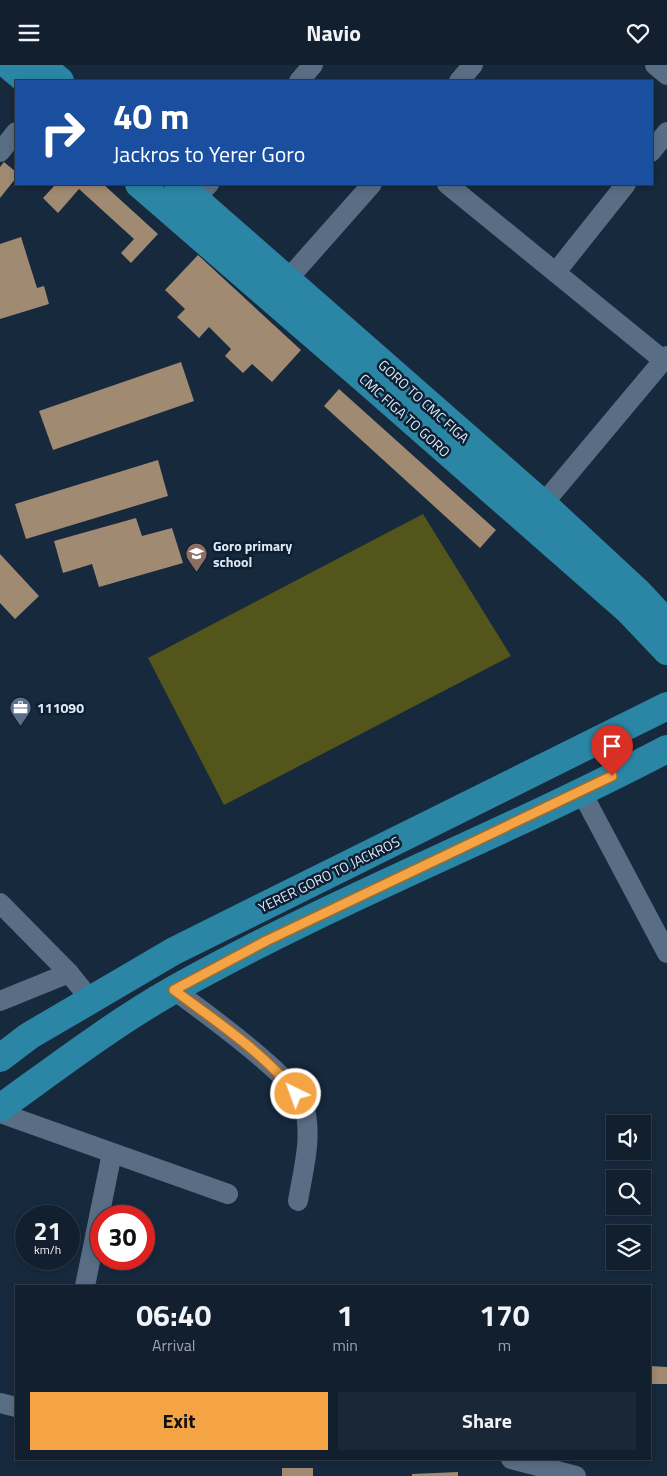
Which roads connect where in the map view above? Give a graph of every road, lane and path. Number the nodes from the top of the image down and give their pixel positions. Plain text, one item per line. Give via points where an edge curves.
1 (8, 65) edge
2 (41, 65) edge
3 (473, 65) edge
4 (655, 65) edge
5 (667, 75) edge
6 (26, 80) edge
7 (59, 80) edge
8 (460, 80) edge
9 (667, 132) edge
10 (15, 133) edge
11 (653, 150) edge
12 (0, 152) edge
13 (139, 185) edge
14 (371, 185) edge
15 (448, 185) edge
16 (625, 185) edge
17 (194, 189) edge
18 (556, 272) junction
19 (288, 279) junction
20 (665, 358) edge
21 (543, 504) junction
22 (667, 623) edge
23 (667, 651) edge
24 (667, 706) edge
25 (667, 749) edge
26 (581, 791) junction
27 (0, 903) edge
28 (667, 953) edge
29 (69, 973) junction
30 (174, 990) junction
31 (90, 999) junction
32 (0, 1001) edge
33 (0, 1058) edge
34 (0, 1108) edge
35 (0, 1113) edge
36 (112, 1153) junction
37 (228, 1194) dead end
38 (298, 1201) dead end
39 (85, 1285) edge
40 (0, 1403) edge
41 (15, 1407) edge
42 (515, 1460) edge
43 (576, 1476) edge

1 - 6 main road
2 - 7 main road
3 - 8 street
4 - 5 street
9 - 11 street
10 - 12 street
13 - 23 main road, CMC FIGA TO GORO via 628,611
14 - 19 street
15 - 18 street
16 - 18 street
17 - 19 main road, GORO TO CMC FIGA
18 - 20 street
19 - 21 main road, GORO TO CMC FIGA
20 - 21 street
21 - 22 main road, GORO TO CMC FIGA
24 - 31 main road, YERER GORO TO JACKROS via 174,951
25 - 26 main road
26 - 28 street
26 - 30 main road via 266,941
27 - 29 street
29 - 31 street
29 - 32 street
30 - 34 main road via 104,1032
30 - 38 street via 288,1083 304,1105 308,1141
31 - 33 main road, YERER GORO TO JACKROS via 29,1035
35 - 36 street
36 - 37 street
36 - 39 street
40 - 41 street
42 - 43 street

